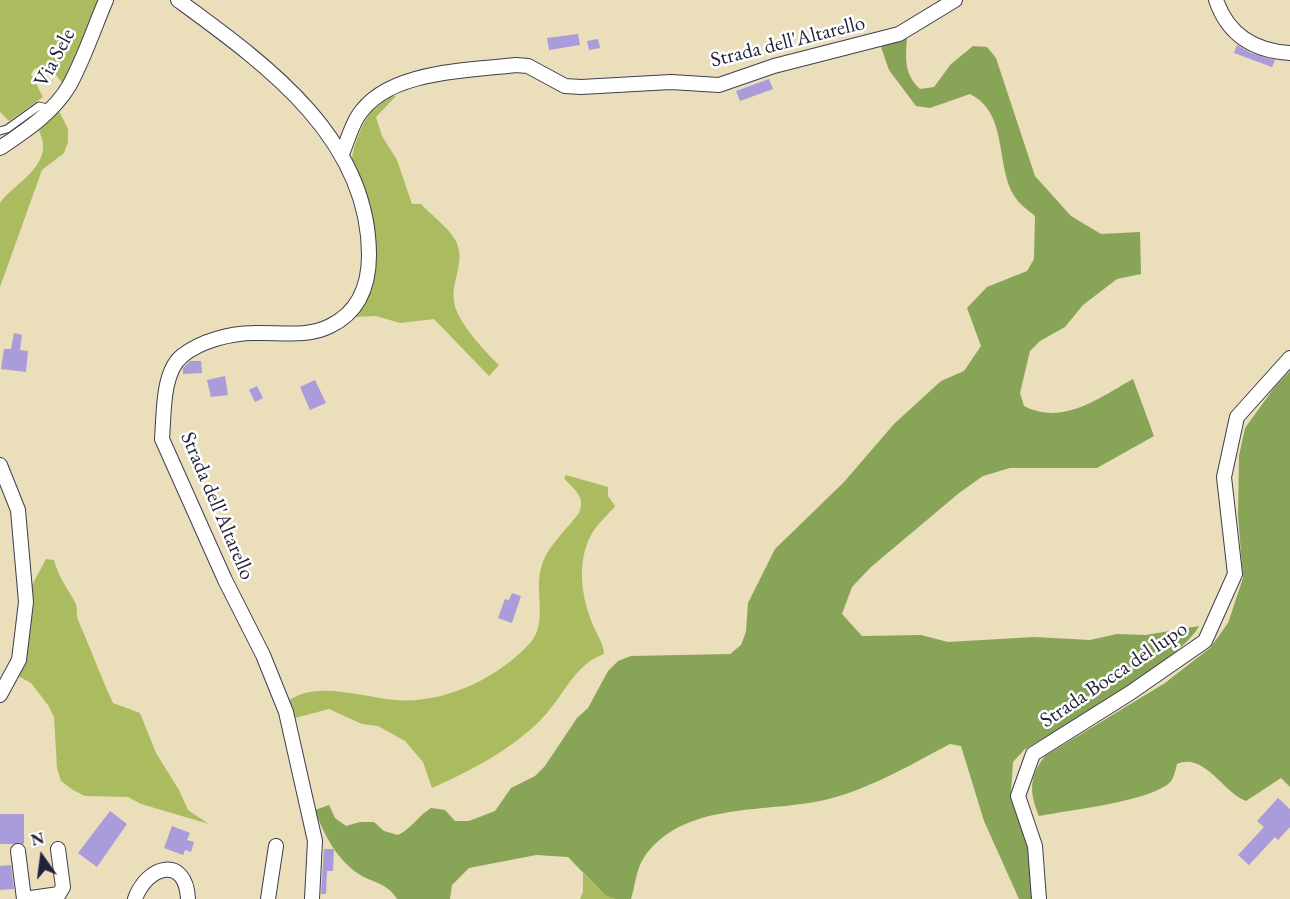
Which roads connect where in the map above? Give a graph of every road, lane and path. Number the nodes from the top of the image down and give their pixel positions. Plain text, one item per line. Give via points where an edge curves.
1 (106, 0) edge
2 (178, 0) edge
3 (955, 0) edge
4 (1216, 0) edge
5 (1290, 53) edge
6 (51, 109) junction
7 (0, 131) edge
8 (0, 148) edge
9 (342, 154) junction
10 (1290, 358) edge
11 (0, 465) edge
12 (0, 695) edge
13 (276, 846) dead end
14 (58, 849) dead end
15 (18, 852) dead end
16 (24, 899) edge
17 (135, 899) edge
18 (188, 899) edge
19 (268, 899) edge
20 (312, 899) edge
21 (1039, 899) edge

1 - 6 street, Via Sele via 68,86
2 - 9 street, Strada dell'Altarello via 270,73 309,110
3 - 9 street, Strada dell'Altarello via 899,34 774,66 719,85 671,82 573,86 552,81 528,66 516,65 414,79 372,98 357,117
4 - 5 street via 1233,31 1251,45
6 - 7 lane via 39,106
6 - 8 street, Via Sele
9 - 20 street, Strada dell'Altarello via 360,192 367,220 369,274 362,296 350,312 314,332 227,336 182,356 169,380 162,439 271,671 286,712 315,841
10 - 21 street, Strada Bocca del lupo via 1237,417 1224,477 1235,574 1204,641 1033,754 1018,796 1035,846
11 - 12 street via 18,510 26,602 20,660
13 - 19 street
14 - 16 street via 63,887 59,894
15 - 16 street
17 - 18 street via 140,885 151,873 164,869 178,873 187,883

